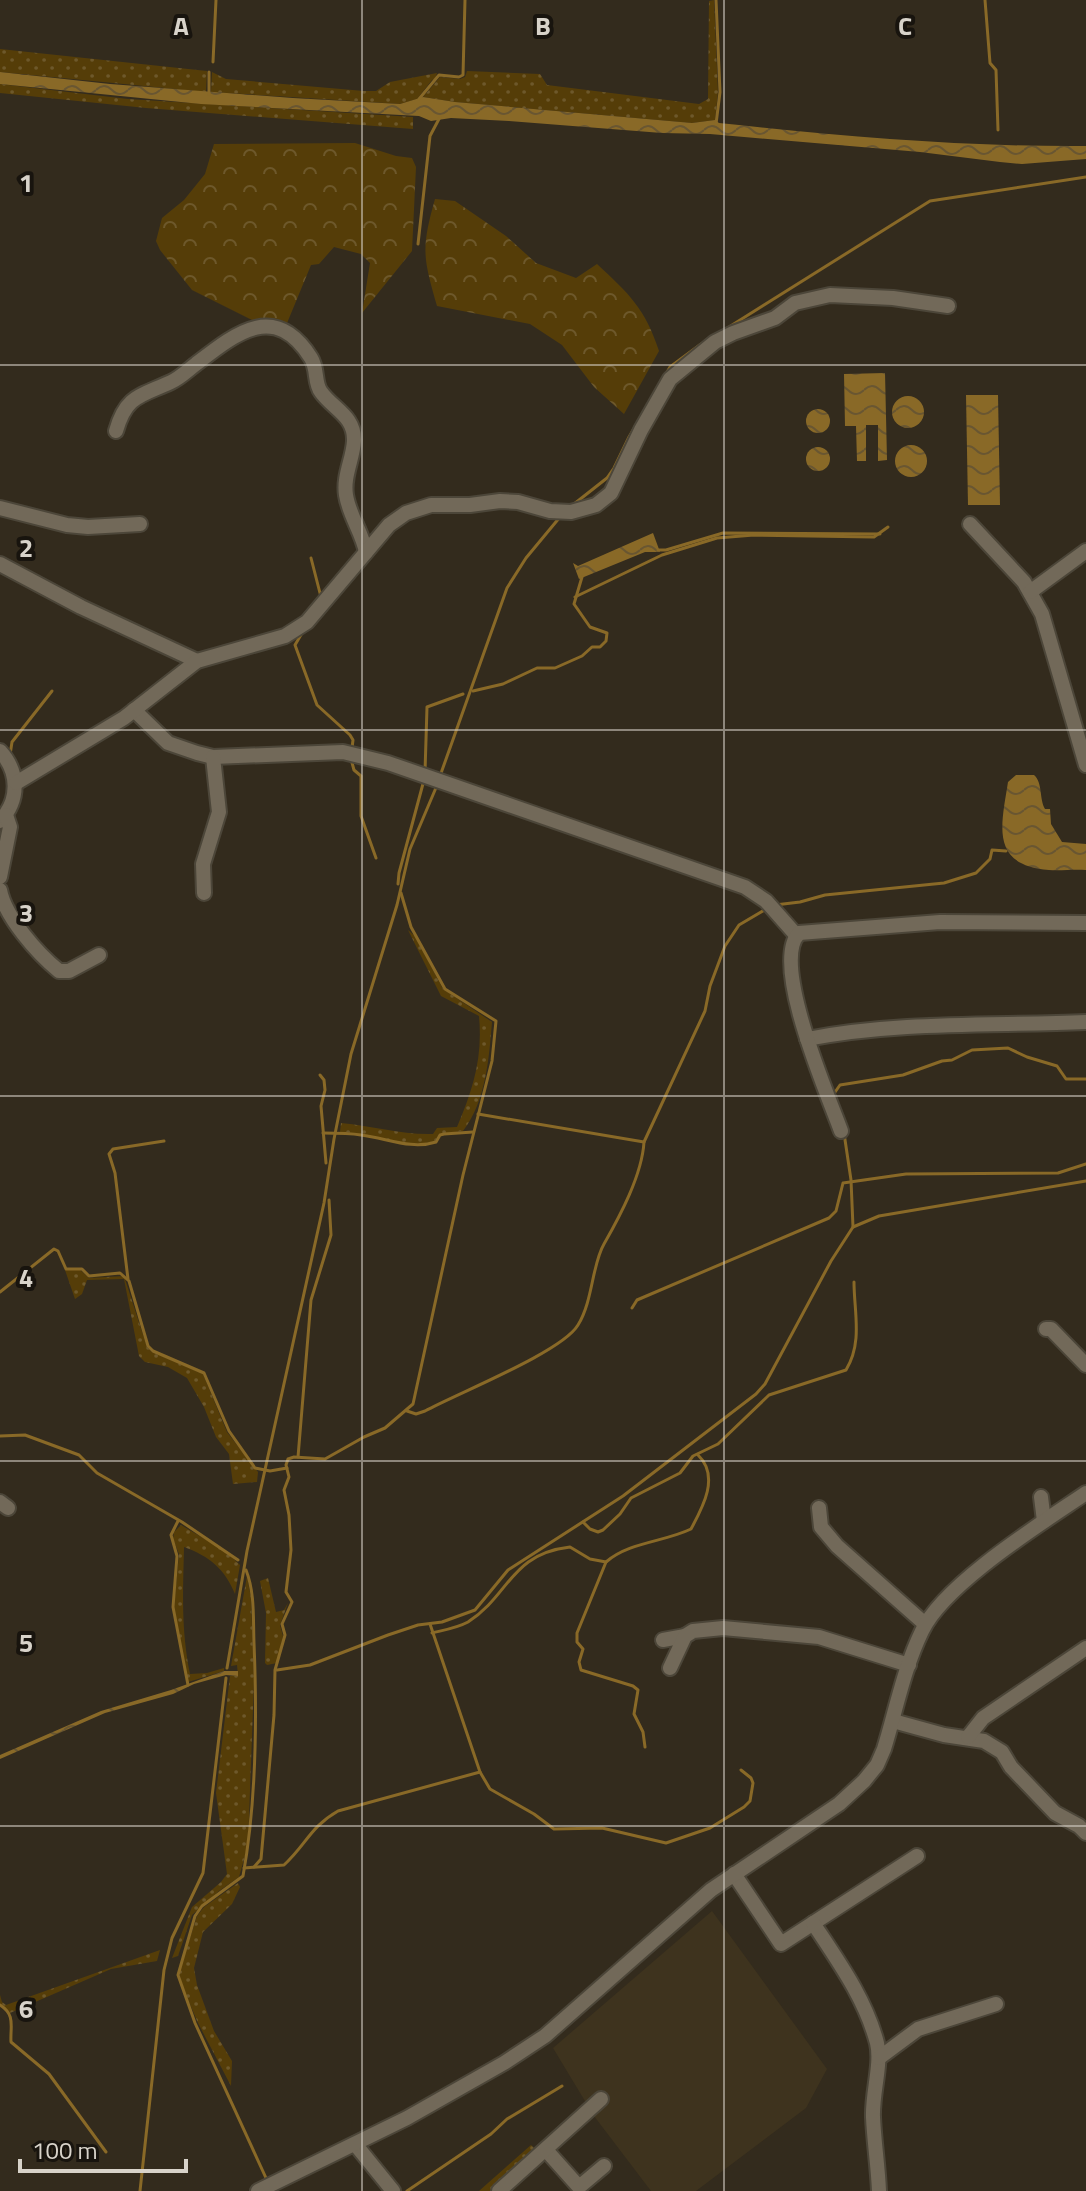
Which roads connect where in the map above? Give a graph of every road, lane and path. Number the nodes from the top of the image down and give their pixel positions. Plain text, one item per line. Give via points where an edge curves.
1 (948, 306) dead end
2 (116, 431) dead end
3 (0, 508) edge
4 (140, 524) dead end
5 (970, 524) dead end
6 (1086, 551) edge
7 (366, 552) junction
8 (0, 564) edge
9 (1030, 592) junction
10 (197, 661) junction
11 (134, 710) junction
12 (0, 751) edge
13 (213, 757) junction
14 (1086, 765) edge
15 (16, 783) junction
16 (3, 818) edge
17 (0, 877) edge
18 (0, 890) edge
19 (204, 893) dead end
20 (1086, 923) edge
21 (797, 936) junction
22 (99, 955) dead end
23 (1086, 1022) edge
24 (807, 1039) junction
25 (841, 1131) dead end
26 (1046, 1329) dead end
27 (1086, 1365) edge
28 (1086, 1493) edge
29 (1041, 1497) dead end
30 (819, 1508) dead end
31 (1044, 1521) junction
32 (925, 1624) junction
33 (685, 1636) junction
34 (663, 1640) dead end
35 (1086, 1648) edge
36 (909, 1665) junction
37 (670, 1668) dead end
38 (893, 1721) junction
39 (968, 1737) junction
40 (1086, 1833) edge
41 (917, 1856) dead end
42 (734, 1874) junction
43 (813, 1923) junction
44 (996, 2004) dead end
45 (879, 2058) junction
46 (601, 2099) dead end
47 (355, 2144) junction
48 (546, 2150) junction
49 (604, 2166) dead end
50 (260, 2191) edge
51 (393, 2191) edge
52 (499, 2191) edge
53 (879, 2191) edge

1 - 7 street via 830,295 795,303 775,318 715,342 670,379 611,493 596,505 571,512 518,502 431,505 406,513
2 - 7 street via 132,399 175,381 232,336 258,325 285,330 314,362 319,390 352,428 346,495
3 - 4 street via 67,525
5 - 9 street
6 - 9 street
7 - 10 street via 297,630
8 - 10 street
9 - 14 street via 1042,614
10 - 11 street
11 - 13 street via 168,743
11 - 15 street
12 - 15 street
13 - 19 street via 219,812 203,864
13 - 21 street via 343,752 388,763 745,887 766,901
15 - 16 street
16 - 17 street via 10,827
18 - 22 street via 10,913 59,971
20 - 21 street via 940,922
21 - 24 street via 792,950 794,990
23 - 24 street via 935,1024 856,1029
24 - 25 street
26 - 27 street
28 - 31 street
29 - 31 street
30 - 32 street via 821,1527 837,1546
31 - 32 street via 984,1566
32 - 36 street
33 - 34 street
33 - 36 street via 723,1628 795,1633
33 - 37 street
35 - 39 street via 983,1718
36 - 38 street
38 - 39 street
38 - 42 street via 881,1757 864,1781 839,1804
39 - 40 street via 1002,1752 1055,1813
41 - 43 street
42 - 43 street via 781,1944
42 - 47 street via 545,2036
43 - 45 street via 860,1995
44 - 45 street via 918,2029
45 - 53 street via 873,2117
46 - 48 street
47 - 50 street
47 - 51 street
48 - 49 street via 579,2187
48 - 52 street

